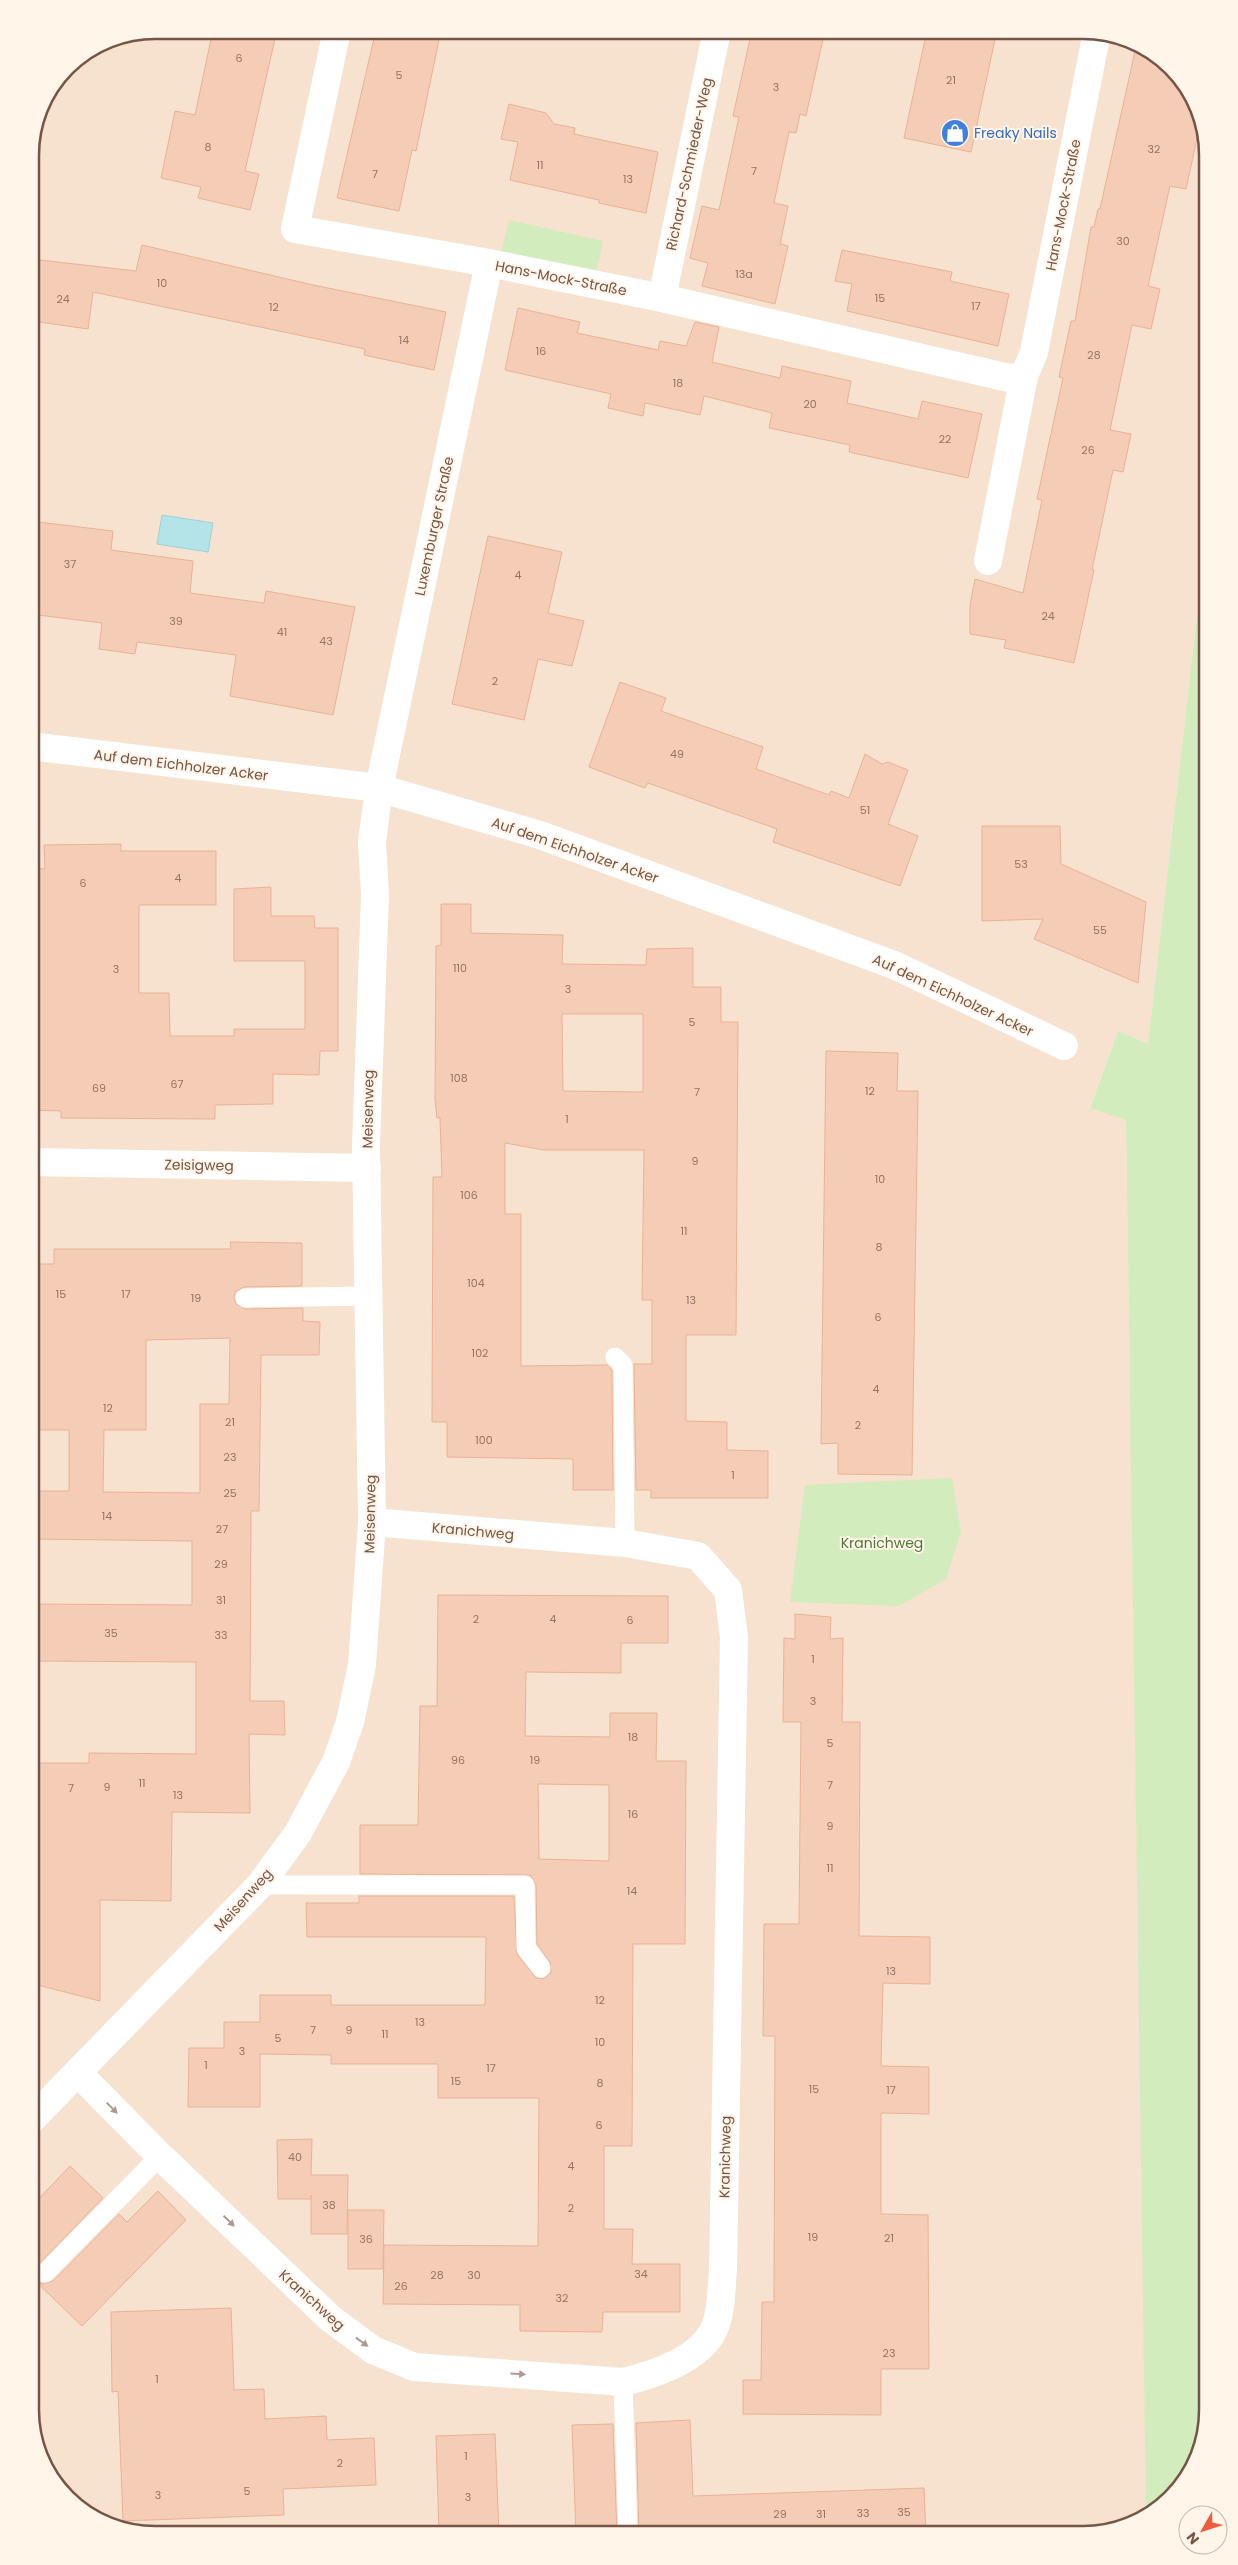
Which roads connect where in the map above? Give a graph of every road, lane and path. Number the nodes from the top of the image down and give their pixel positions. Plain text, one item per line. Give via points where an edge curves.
1 (335, 39) edge
2 (715, 39) edge
3 (1096, 40) edge
4 (490, 263) junction
5 (662, 298) junction
6 (1024, 376) junction
7 (988, 561) dead end
8 (39, 747) edge
9 (379, 788) junction
10 (1064, 1046) dead end
11 (39, 1162) edge
12 (367, 1168) junction
13 (368, 1296) junction
14 (245, 1298) dead end
15 (615, 1358) dead end
16 (372, 1522) junction
17 (625, 1543) junction
18 (260, 1885) junction
19 (541, 1968) dead end
20 (78, 2074) junction
21 (39, 2112) edge
22 (160, 2156) junction
23 (45, 2273) dead end
24 (623, 2382) junction
25 (628, 2526) edge

1 - 4 street, Hans-Mock-Straße via 295,229
2 - 5 street, Richard-Schmieder-Weg
3 - 6 street, Hans-Mock-Straße via 1034,352
4 - 5 street, Hans-Mock-Straße
4 - 9 street, Luxemburger Straße
5 - 6 street, Hans-Mock-Straße via 1001,378
6 - 7 street, Hans-Mock-Straße
8 - 9 street, Auf dem Eichholzer Acker
9 - 10 street, Auf dem Eichholzer Acker via 540,834 894,965
9 - 12 street, Meisenweg via 372,842 375,894
11 - 12 street, Zeisigweg
12 - 13 street, Meisenweg
13 - 14 lane
13 - 16 street, Meisenweg
15 - 17 lane via 624,1365
16 - 17 street, Kranichweg
16 - 18 street, Meisenweg via 362,1665 350,1722 336,1762 298,1833
17 - 24 street, Kranichweg via 698,1556 728,1590 734,1637 720,2304 713,2332 695,2351 673,2366
18 - 19 lane via 525,1885 526,1948
18 - 20 street, Meisenweg
20 - 21 street, Meisenweg
20 -> 22 street, Kranichweg
22 - 23 lane
22 -> 24 street, Kranichweg via 331,2320 373,2350 414,2367
24 - 25 lane

